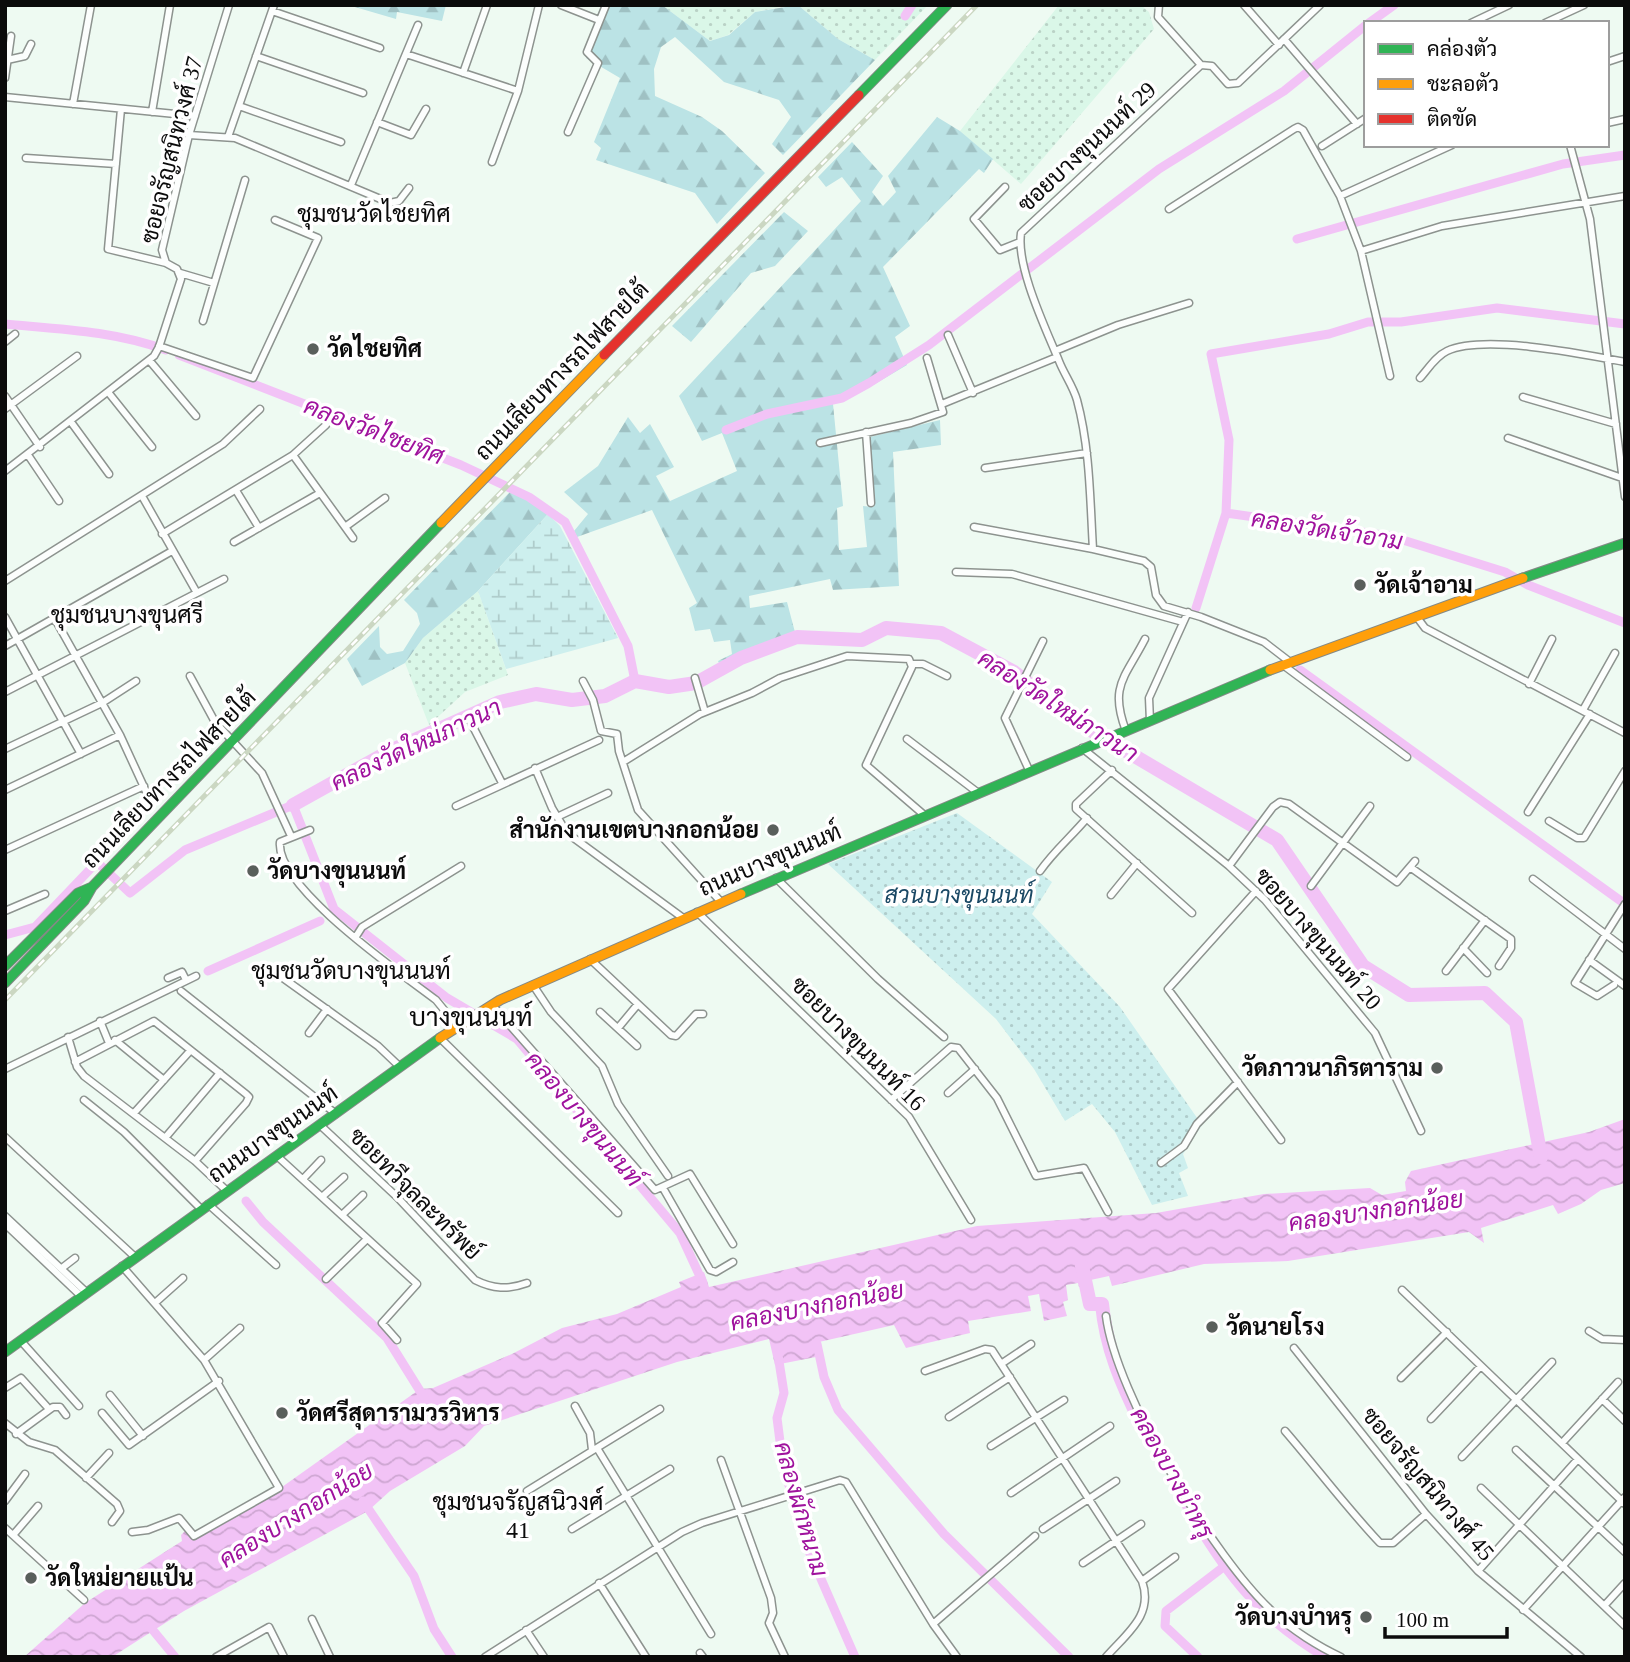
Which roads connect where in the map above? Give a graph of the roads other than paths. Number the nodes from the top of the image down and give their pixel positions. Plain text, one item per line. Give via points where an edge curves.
1 (91, 5) edge
2 (170, 5) edge
3 (229, 5) edge
4 (487, 5) edge
5 (539, 5) edge
6 (562, 5) edge
7 (606, 5) edge
8 (947, 5) edge
9 (1159, 5) edge
10 (1244, 5) edge
11 (1321, 5) edge
12 (1510, 5) edge
13 (1584, 5) edge
14 (273, 8) edge
15 (599, 20) junction
16 (1477, 21) edge
17 (1549, 21) edge
18 (418, 25) dead end
19 (11, 36) dead end
20 (1282, 42) junction
21 (31, 44) dead end
22 (380, 48) dead end
23 (406, 54) junction
24 (256, 56) junction
25 (8, 60) junction
26 (1201, 65) junction
27 (463, 73) junction
28 (5, 78) edge
29 (518, 91) junction
30 (363, 93) dead end
31 (5, 97) edge
32 (73, 104) junction
33 (239, 106) junction
34 (121, 109) junction
35 (426, 109) dead end
36 (152, 112) junction
37 (195, 116) junction
38 (1364, 119) edge
39 (377, 122) junction
40 (1357, 124) junction
41 (568, 132) dead end
42 (189, 135) junction
43 (228, 137) junction
44 (341, 142) dead end
45 (1322, 145) dead end
46 (1448, 147) edge
47 (1571, 147) edge
48 (26, 158) dead end
49 (492, 162) dead end
50 (116, 164) junction
51 (245, 180) dead end
52 (351, 185) junction
53 (1005, 187) dead end
54 (409, 188) dead end
55 (1340, 196) junction
56 (1625, 196) edge
57 (1586, 201) junction
58 (1169, 209) dead end
59 (275, 219) dead end
60 (1020, 242) junction
61 (1361, 251) junction
62 (166, 263) junction
63 (180, 273) junction
64 (214, 283) junction
65 (1189, 303) dead end
66 (203, 321) dead end
67 (15, 334) dead end
68 (948, 335) dead end
69 (5, 342) edge
70 (159, 346) junction
71 (1056, 354) junction
72 (78, 356) dead end
73 (151, 358) junction
74 (928, 358) dead end
75 (1607, 359) junction
76 (1625, 362) edge
77 (1390, 376) dead end
78 (1420, 378) dead end
79 (108, 392) junction
80 (973, 393) junction
81 (5, 396) edge
82 (1523, 397) dead end
83 (8, 407) edge
84 (943, 408) junction
85 (260, 409) dead end
86 (197, 416) dead end
87 (71, 422) junction
88 (1616, 424) junction
89 (326, 425) dead end
90 (866, 432) junction
91 (1508, 438) dead end
92 (820, 443) dead end
93 (40, 447) junction
94 (152, 447) dead end
95 (1087, 453) junction
96 (28, 455) junction
97 (293, 455) junction
98 (985, 468) dead end
99 (5, 471) edge
100 (109, 474) dead end
101 (1622, 478) junction
102 (237, 492) junction
103 (320, 493) junction
104 (142, 496) junction
105 (1625, 497) edge
106 (385, 498) dead end
107 (60, 502) dead end
108 (871, 503) dead end
109 (345, 527) junction
110 (974, 527) dead end
111 (259, 528) junction
112 (162, 534) junction
113 (353, 538) dead end
114 (234, 542) dead end
115 (1625, 543) edge
116 (1093, 549) junction
117 (172, 551) junction
118 (956, 572) dead end
119 (224, 579) dead end
120 (5, 581) edge
121 (197, 593) junction
122 (1190, 613) junction
123 (1416, 616) junction
124 (5, 617) edge
125 (55, 619) junction
126 (1183, 622) junction
127 (18, 639) junction
128 (1146, 639) dead end
129 (1552, 639) dead end
130 (1043, 641) dead end
131 (5, 646) edge
132 (1615, 653) dead end
133 (76, 656) junction
134 (912, 664) junction
135 (1286, 664) junction
136 (38, 675) junction
137 (190, 676) dead end
138 (947, 676) dead end
139 (695, 678) dead end
140 (136, 681) dead end
141 (583, 681) dead end
142 (1529, 684) junction
143 (5, 692) edge
144 (102, 703) junction
145 (705, 712) junction
146 (1586, 712) junction
147 (468, 718) dead end
148 (64, 721) junction
149 (1150, 721) junction
150 (1126, 731) junction
151 (1625, 733) edge
152 (120, 735) junction
153 (908, 739) dead end
154 (599, 740) dead end
155 (231, 741) junction
156 (1083, 748) junction
157 (5, 749) edge
158 (81, 754) junction
159 (1407, 757) dead end
160 (623, 762) junction
161 (535, 768) junction
162 (1029, 770) junction
163 (1112, 771) junction
164 (1625, 771) edge
165 (502, 783) junction
166 (144, 786) junction
167 (5, 790) edge
168 (977, 792) junction
169 (608, 793) dead end
170 (149, 798) dead end
171 (456, 806) dead end
172 (1370, 806) dead end
173 (1528, 812) dead end
174 (923, 814) junction
175 (557, 817) junction
176 (1087, 818) junction
177 (1549, 821) dead end
178 (306, 831) dead end
179 (290, 836) junction
180 (1344, 844) junction
181 (5, 850) edge
182 (1137, 863) junction
183 (461, 866) dead end
184 (1229, 866) junction
185 (1040, 871) dead end
186 (776, 878) junction
187 (1533, 878) dead end
188 (1311, 886) dead end
189 (92, 887) junction
190 (1256, 891) junction
191 (45, 894) dead end
192 (1111, 895) dead end
193 (721, 902) junction
194 (1624, 906) edge
195 (5, 911) edge
196 (697, 912) junction
197 (1192, 913) dead end
198 (683, 918) junction
199 (1485, 920) junction
200 (1605, 935) junction
201 (355, 938) junction
202 (1463, 948) junction
203 (1625, 949) edge
204 (590, 959) junction
205 (1589, 960) junction
206 (5, 966) edge
207 (1499, 967) dead end
208 (269, 968) dead end
209 (163, 969) dead end
210 (1446, 971) dead end
211 (1487, 973) dead end
212 (196, 976) dead end
213 (168, 978) junction
214 (186, 980) junction
215 (5, 983) edge
216 (533, 985) junction
217 (1614, 985) dead end
218 (173, 986) junction
219 (1625, 986) edge
220 (181, 991) dead end
221 (638, 1004) junction
222 (492, 1005) junction
223 (327, 1009) junction
224 (600, 1012) dead end
225 (703, 1014) dead end
226 (100, 1021) junction
227 (618, 1028) junction
228 (449, 1031) junction
229 (309, 1033) dead end
230 (68, 1037) junction
231 (944, 1037) dead end
232 (440, 1038) junction
233 (112, 1042) junction
234 (637, 1046) dead end
235 (190, 1051) junction
236 (75, 1062) junction
237 (399, 1066) junction
238 (5, 1069) edge
239 (975, 1069) junction
240 (220, 1073) junction
241 (164, 1080) junction
242 (1238, 1082) junction
243 (948, 1093) dead end
244 (84, 1100) dead end
245 (891, 1100) junction
246 (134, 1113) junction
247 (336, 1114) junction
248 (320, 1125) junction
249 (1421, 1131) dead end
250 (5, 1137) edge
251 (165, 1138) junction
252 (1281, 1140) dead end
253 (276, 1156) junction
254 (321, 1160) dead end
255 (195, 1161) junction
256 (1161, 1163) dead end
257 (668, 1176) dead end
258 (344, 1177) dead end
259 (303, 1178) junction
260 (663, 1188) junction
261 (227, 1191) junction
262 (363, 1195) dead end
263 (323, 1196) junction
264 (205, 1206) junction
265 (1108, 1212) dead end
266 (618, 1213) dead end
267 (343, 1214) junction
268 (5, 1216) edge
269 (971, 1220) dead end
270 (5, 1224) edge
271 (367, 1239) junction
272 (733, 1244) dead end
273 (135, 1257) junction
274 (75, 1258) dead end
275 (733, 1262) dead end
276 (276, 1265) dead end
277 (122, 1266) junction
278 (62, 1268) junction
279 (183, 1278) dead end
280 (326, 1279) dead end
281 (527, 1283) dead end
282 (1402, 1290) dead end
283 (84, 1294) junction
284 (155, 1303) junction
285 (1105, 1317) dead end
286 (240, 1328) dead end
287 (1447, 1332) junction
288 (1589, 1332) dead end
289 (397, 1340) dead end
290 (1625, 1340) edge
291 (20, 1341) junction
292 (1031, 1344) dead end
293 (1294, 1348) dead end
294 (5, 1352) edge
295 (205, 1360) junction
296 (1552, 1362) dead end
297 (1001, 1364) junction
298 (1481, 1366) junction
299 (925, 1371) dead end
300 (1010, 1377) junction
301 (1401, 1378) dead end
302 (219, 1381) junction
303 (1618, 1382) dead end
304 (5, 1388) edge
305 (110, 1395) dead end
306 (1516, 1399) junction
307 (1602, 1399) junction
308 (1064, 1400) dead end
309 (79, 1406) dead end
310 (575, 1406) dead end
311 (49, 1409) junction
312 (660, 1409) dead end
313 (102, 1413) dead end
314 (66, 1415) dead end
315 (949, 1417) dead end
316 (1037, 1418) junction
317 (1431, 1419) dead end
318 (1625, 1421) edge
319 (5, 1423) edge
320 (1110, 1426) dead end
321 (1285, 1432) dead end
322 (16, 1434) junction
323 (143, 1436) junction
324 (1562, 1443) junction
325 (991, 1446) dead end
326 (595, 1449) junction
327 (1516, 1450) dead end
328 (110, 1453) dead end
329 (1462, 1457) dead end
330 (1063, 1458) junction
331 (1578, 1459) junction
332 (721, 1460) dead end
333 (670, 1469) dead end
334 (25, 1474) dead end
335 (86, 1478) junction
336 (1116, 1481) dead end
337 (1555, 1486) junction
338 (1481, 1488) dead end
339 (527, 1491) dead end
340 (1011, 1493) dead end
341 (626, 1496) junction
342 (1090, 1500) junction
343 (1624, 1500) edge
344 (5, 1501) edge
345 (38, 1506) dead end
346 (741, 1513) junction
347 (1426, 1514) junction
348 (112, 1521) dead end
349 (1141, 1524) dead end
350 (1520, 1525) junction
351 (1598, 1527) junction
352 (5, 1528) edge
353 (572, 1529) dead end
354 (1043, 1529) dead end
355 (132, 1532) dead end
356 (13, 1534) junction
357 (1035, 1536) dead end
358 (1115, 1539) junction
359 (657, 1546) junction
360 (1625, 1552) edge
361 (1175, 1557) dead end
362 (1083, 1563) dead end
363 (1562, 1566) junction
364 (1478, 1572) junction
365 (1142, 1581) junction
366 (599, 1583) junction
367 (1625, 1583) edge
368 (84, 1600) dead end
369 (1604, 1606) junction
370 (1522, 1610) junction
371 (313, 1619) dead end
372 (933, 1624) junction
373 (1625, 1626) edge
374 (526, 1630) junction
375 (711, 1634) dead end
376 (644, 1654) edge
377 (216, 1657) edge
378 (284, 1657) edge
379 (330, 1657) edge
380 (485, 1657) edge
381 (544, 1657) edge
382 (635, 1657) edge
383 (785, 1657) edge
384 (957, 1657) edge
385 (1105, 1657) edge
386 (1341, 1657) edge
387 (1581, 1657) edge

1 - 32 street
2 - 36 street
3 - 37 street, ซอยจรัญสนิทวงศ์ 37
4 - 27 street
5 - 29 street
6 - 15 street
7 - 15 street
8 - 155 street, ถนนเลียบทางรถไฟสายใต้
9 - 26 street via 1158,17
10 - 20 street
11 - 20 street
12 - 16 street
13 - 17 street
14 - 22 street
14 - 24 street
15 - 41 street via 587,52 598,62
18 - 23 street
19 - 25 street
20 - 26 street via 1235,85 1228,85 1210,64
20 - 40 street
21 - 25 street via 25,55
23 - 27 street
23 - 39 street
24 - 30 street
24 - 33 street
25 - 28 street
26 - 60 street, ซอยบางขุนนนท์ 29 via 1021,233
27 - 29 street
29 - 49 street
31 - 32 street
32 - 34 street
33 - 43 street
33 - 44 street
34 - 36 street
34 - 50 street
35 - 39 street via 411,135
36 - 37 street
37 - 42 street, ซอยจรัญสนิทวงศ์ 37
38 - 40 street
39 - 52 street
40 - 45 street
42 - 43 street
42 - 62 street, ซอยจรัญสนิทวงศ์ 37 via 162,250
43 - 52 street
46 - 55 street
47 - 57 street
48 - 50 street
50 - 62 street via 108,249
51 - 64 street
52 - 54 street via 395,204
53 - 60 street via 974,219 1000,250
55 - 58 street via 1298,127
55 - 61 street
56 - 57 street
57 - 61 street via 1442,226
57 - 75 street
59 - 70 street via 318,238 253,378
60 - 71 street, ซอยบางขุนนนท์ 29
61 - 77 street
62 - 63 street, ซอยจรัญสนิทวงศ์ 37
63 - 64 street
63 - 70 street, ซอยจรัญสนิทวงศ์ 37
64 - 66 street
65 - 71 street via 1118,325
67 - 69 street
68 - 80 street
70 - 73 street, ซอยจรัญสนิทวงศ์ 37
71 - 80 street
71 - 95 street, ซอยบางขุนนนท์ 29 via 1076,397
72 - 83 street
73 - 79 street, ซอยจรัญสนิทวงศ์ 37
73 - 86 street
74 - 84 street
75 - 76 street
75 - 78 street via 1518,346 1471,347 1443,353
75 - 88 street
79 - 87 street, ซอยจรัญสนิทวงศ์ 37
79 - 94 street
80 - 84 street
81 - 83 street
82 - 88 street
83 - 93 street
84 - 90 street
85 - 104 street via 223,444
87 - 93 street, ซอยจรัญสนิทวงศ์ 37
87 - 100 street
88 - 101 street
89 - 97 street
90 - 92 street
90 - 108 street
91 - 101 street
93 - 96 street, ซอยจรัญสนิทวงศ์ 37
95 - 98 street
95 - 116 street, ซอยบางขุนนนท์ 29
96 - 99 street, ซอยจรัญสนิทวงศ์ 37
96 - 107 street
97 - 102 street
97 - 103 street
101 - 105 street
102 - 111 street
102 - 112 street
103 - 109 street
103 - 111 street
104 - 112 street
104 - 120 street
106 - 109 street
109 - 113 street
110 - 116 street
111 - 114 street
112 - 117 street
115 - 123 street, ถนนบางขุนนนท์
116 - 122 street via 1149,564 1158,601
117 - 121 street
117 - 125 street
118 - 126 street via 1012,574
119 - 121 street
121 - 133 street
122 - 126 street
122 - 135 street via 1264,642
123 - 135 street, ถนนบางขุนนนท์
123 - 142 street via 1425,628
124 - 127 street
125 - 127 street
125 - 133 street
126 - 149 street via 1149,698
127 - 131 street
127 - 136 street
128 - 150 street via 1118,690
129 - 142 street
130 - 162 street via 1005,718
132 - 146 street
133 - 136 street
133 - 144 street
134 - 138 street via 923,664
134 - 145 street via 909,659 847,656 779,678
134 - 174 street via 866,765
135 - 149 street, ถนนบางขุนนนท์
135 - 159 street
136 - 143 street
136 - 148 street
137 - 155 street
139 - 145 street
140 - 144 street
141 - 160 street via 601,732 617,734
142 - 146 street
144 - 148 street
144 - 152 street
145 - 160 street
146 - 151 street
146 - 173 street
147 - 165 street
148 - 157 street
148 - 158 street
149 - 150 street, ถนนบางขุนนนท์
150 - 156 street, ถนนบางขุนนนท์
152 - 158 street
152 - 166 street
153 - 168 street
154 - 161 street
155 - 179 street via 262,773
155 - 189 street, ถนนเลียบทางรถไฟสายใต้
156 - 162 street, ถนนบางขุนนนท์
156 - 163 street, ซอยบางขุนนนท์ 20
158 - 167 street
160 - 193 street via 638,810
161 - 165 street
161 - 175 street
162 - 168 street, ถนนบางขุนนนท์
163 - 176 street via 1076,804
163 - 184 street, ซอยบางขุนนนท์ 20
164 - 177 street via 1584,838
165 - 171 street
166 - 170 street
166 - 181 street
168 - 174 street, ถนนบางขุนนนท์
169 - 175 street
172 - 180 street
174 - 186 street, ถนนบางขุนนนท์
175 - 198 street via 576,840
176 - 182 street
176 - 185 street
178 - 179 street
179 - 201 street via 279,845 295,881
180 - 184 street via 1280,802
180 - 188 street
180 - 199 street via 1397,882 1413,864
182 - 192 street
182 - 197 street
183 - 201 street via 362,927
184 - 190 street, ซอยบางขุนนนท์ 20
186 - 193 street, ถนนบางขุนนนท์
186 - 231 street
187 - 200 street
189 - 206 street, ถนนเลียบทางรถไฟสายใต้ via 78,893
189 - 215 street, ถนนเลียบทางรถไฟสายใต้ via 85,901
190 - 242 street via 1168,989
190 - 249 street, ซอยบางขุนนนท์ 20 via 1375,1033
191 - 195 street
193 - 196 street, ถนนบางขุนนนท์
194 - 200 street
196 - 198 street, ถนนบางขุนนนท์
196 - 245 street, ซอยบางขุนนนท์ 16
198 - 204 street, ถนนบางขุนนนท์
199 - 202 street
199 - 207 street via 1512,941
200 - 203 street
200 - 205 street
201 - 228 street via 436,1000 445,1011
202 - 210 street
202 - 211 street
204 - 216 street, ถนนบางขุนนนท์
204 - 221 street
205 - 217 street via 1577,976 1577,985 1597,996
205 - 219 street
208 - 223 street
209 - 213 street
212 - 214 street
213 - 214 street via 181,972
213 - 218 street
214 - 218 street
216 - 222 street, ถนนบางขุนนนท์
216 - 257 street via 551,1012 602,1066 618,1104
218 - 226 street
220 - 247 street
221 - 225 street via 674,1036 696,1014
221 - 227 street
222 - 228 street, ถนนบางขุนนนท์
222 - 260 street via 655,1190
223 - 229 street
223 - 237 street
224 - 227 street
226 - 230 street
226 - 233 street
227 - 234 street
228 - 232 street, ถนนบางขุนนนท์
230 - 236 street
230 - 238 street
232 - 237 street, ถนนบางขุนนนท์
232 - 266 street
233 - 235 street via 154,1021
233 - 236 street
233 - 241 street
235 - 240 street
235 - 241 street
236 - 246 street via 84,1076
237 - 247 street, ถนนบางขุนนนท์
239 - 243 street
239 - 245 street via 960,1050 951,1047
239 - 265 street via 997,1098 1037,1176 1084,1168
240 - 251 street
240 - 255 street via 248,1095 248,1100
241 - 246 street
242 - 252 street
242 - 256 street via 1197,1124 1184,1146
244 - 264 street
245 - 269 street, ซอยบางขุนนนท์ 16 via 919,1131
246 - 251 street
247 - 248 street, ถนนบางขุนนนท์
248 - 253 street, ถนนบางขุนนนท์
248 - 281 street, ซอยทวีจุลละทรัพย์ via 397,1197 475,1280 511,1289
250 - 273 street
251 - 255 street
253 - 259 street
253 - 261 street, ถนนบางขุนนนท์
254 - 259 street
255 - 261 street
258 - 263 street
259 - 263 street
260 - 272 street via 690,1174
260 - 275 street via 710,1270 716,1272
261 - 264 street, ถนนบางขุนนนท์
262 - 267 street
263 - 267 street
264 - 273 street, ถนนบางขุนนนท์
264 - 276 street
267 - 271 street
268 - 278 street
270 - 283 street
271 - 280 street
271 - 289 street via 417,1284 382,1323
273 - 277 street, ถนนบางขุนนนท์
274 - 278 street
277 - 283 street, ถนนบางขุนนนท์
277 - 284 street
278 - 283 street
279 - 284 street
282 - 287 street
283 - 291 street, ถนนบางขุนนนท์
284 - 295 street
285 - 386 street via 1120,1374 1215,1545 1275,1614
286 - 295 street
287 - 298 street
287 - 301 street
288 - 290 street via 1602,1339
291 - 294 street, ถนนบางขุนนนท์
291 - 309 street
292 - 297 street
293 - 347 street, ซอยจรัญสนิทวงศ์ 45
295 - 302 street
296 - 306 street
297 - 299 street via 989,1348
297 - 300 street
298 - 306 street
298 - 317 street
300 - 315 street
300 - 316 street
302 - 323 street
302 - 355 street via 279,1488 194,1536 179,1518
303 - 307 street
304 - 311 street via 23,1379
305 - 323 street
306 - 324 street
306 - 329 street
307 - 318 street
307 - 324 street
308 - 316 street
310 - 326 street
311 - 314 street via 57,1406
311 - 322 street
312 - 326 street
313 - 323 street via 129,1445
316 - 325 street
316 - 330 street
319 - 322 street
320 - 330 street
321 - 347 street via 1380,1544 1393,1544
322 - 335 street via 55,1450
324 - 331 street
326 - 339 street
326 - 341 street
327 - 337 street
328 - 335 street
330 - 340 street
330 - 342 street
331 - 337 street
331 - 343 street
332 - 346 street
333 - 341 street
334 - 344 street
335 - 348 street via 120,1507
336 - 342 street
337 - 350 street
337 - 351 street
338 - 350 street
341 - 353 street
341 - 359 street
342 - 354 street
342 - 358 street
343 - 351 street
345 - 356 street
346 - 359 street via 702,1522
346 - 372 street via 840,1480 846,1482
346 - 383 street via 771,1598 770,1628
347 - 364 street, ซอยจรัญสนิทวงศ์ 45
349 - 358 street
350 - 363 street
350 - 364 street
351 - 360 street
351 - 363 street
352 - 356 street
356 - 368 street
357 - 372 street
358 - 362 street
358 - 365 street
359 - 366 street
359 - 375 street
361 - 365 street
363 - 369 street
363 - 370 street
364 - 370 street, ซอยจรัญสนิทวงศ์ 45
365 - 385 street via 1146,1606
366 - 374 street
366 - 376 street
367 - 369 street
369 - 373 street
370 - 387 street, ซอยจรัญสนิทวงศ์ 45
371 - 379 street
372 - 384 street
374 - 380 street
374 - 381 street
376 - 382 street
377 - 378 street via 269,1627

